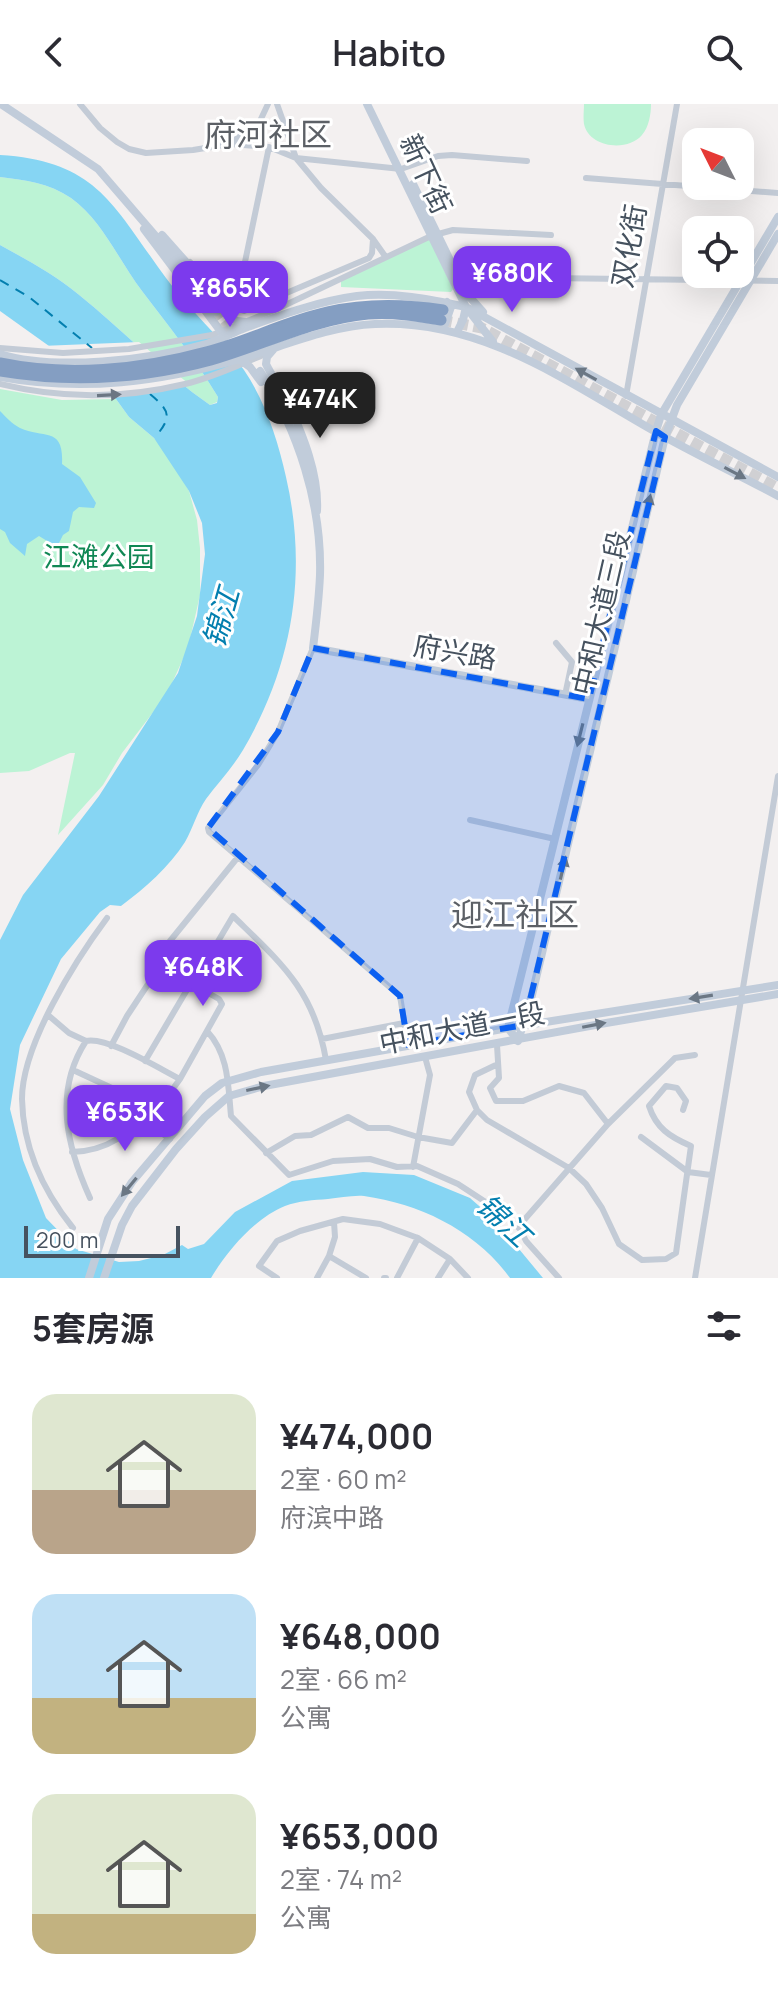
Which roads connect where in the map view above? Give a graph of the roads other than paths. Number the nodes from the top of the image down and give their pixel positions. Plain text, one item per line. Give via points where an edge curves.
1 (1, 104) edge
2 (80, 104) edge
3 (268, 104) edge
4 (277, 104) edge
5 (370, 104) edge
6 (677, 104) edge
7 (230, 144) junction
8 (269, 147) junction
9 (296, 158) junction
10 (527, 161) dead end
11 (403, 169) junction
12 (586, 178) dead end
13 (663, 184) junction
14 (778, 193) edge
15 (137, 214) junction
16 (778, 217) edge
17 (778, 234) edge
18 (434, 235) junction
19 (551, 235) dead end
20 (373, 239) junction
21 (177, 252) junction
22 (385, 256) junction
23 (754, 264) edge
24 (754, 268) edge
25 (645, 279) junction
26 (682, 279) edge
27 (754, 280) edge
28 (778, 281) edge
29 (741, 288) edge
30 (742, 288) edge
31 (464, 289) junction
32 (258, 306) junction
33 (466, 307) junction
34 (217, 313) junction
35 (443, 315) junction
36 (244, 322) junction
37 (261, 323) junction
38 (499, 325) junction
39 (457, 332) junction
40 (471, 335) junction
41 (494, 343) junction
42 (0, 348) edge
43 (230, 349) junction
44 (273, 350) junction
45 (475, 350) dead end
46 (0, 354) edge
47 (0, 363) edge
48 (260, 369) junction
49 (0, 371) edge
50 (35, 372) junction
51 (0, 377) edge
52 (0, 384) edge
53 (626, 396) junction
54 (661, 415) junction
55 (671, 420) junction
56 (656, 431) junction
57 (665, 437) junction
58 (778, 477) edge
59 (778, 496) edge
60 (556, 643) dead end
61 (313, 648) junction
62 (565, 695) junction
63 (589, 699) junction
64 (778, 776) edge
65 (470, 820) dead end
66 (555, 839) junction
67 (238, 857) junction
68 (107, 918) dead end
69 (170, 941) dead end
70 (204, 965) dead end
71 (191, 983) junction
72 (778, 985) edge
73 (743, 990) junction
74 (778, 994) edge
75 (742, 1001) junction
76 (48, 1015) junction
77 (404, 1023) junction
78 (524, 1025) junction
79 (508, 1028) junction
80 (207, 1031) junction
81 (322, 1039) junction
82 (86, 1041) junction
83 (518, 1041) junction
84 (408, 1045) junction
85 (497, 1045) junction
86 (111, 1046) junction
87 (695, 1055) dead end
88 (425, 1057) junction
89 (326, 1060) junction
90 (145, 1061) junction
91 (498, 1064) junction
92 (73, 1070) junction
93 (180, 1079) junction
94 (229, 1080) junction
95 (229, 1096) junction
96 (155, 1108) junction
97 (477, 1110) junction
98 (683, 1110) dead end
99 (145, 1121) junction
100 (608, 1124) junction
101 (418, 1137) junction
102 (641, 1137) dead end
103 (170, 1139) junction
104 (72, 1152) junction
105 (266, 1153) junction
106 (413, 1167) junction
107 (569, 1168) junction
108 (688, 1172) junction
109 (711, 1175) junction
110 (90, 1198) dead end
111 (334, 1222) junction
112 (518, 1227) junction
113 (73, 1228) dead end
114 (418, 1238) junction
115 (329, 1256) junction
116 (450, 1259) junction
117 (89, 1278) edge
118 (104, 1278) edge
119 (277, 1278) edge
120 (317, 1278) edge
121 (366, 1278) edge
122 (397, 1278) edge
123 (438, 1278) edge
124 (468, 1278) edge
125 (559, 1278) edge
126 (695, 1278) edge

1 - 15 main road via 98,169
2 - 7 street via 100,128 129,149 162,153
3 - 7 street via 260,121
4 - 9 street
5 - 11 main road, 新下街
6 - 13 street, 双化街
7 - 8 street
8 - 9 street
8 - 32 street via 241,281 243,297
9 - 11 street
9 - 20 street
10 - 11 street via 452,155
11 - 18 main road, 新下街
12 - 13 street
13 - 14 street
13 - 25 street, 双化街
15 - 21 main road
15 - 34 main road
16 - 23 main road, 中和大道三段
17 - 24 main road, 中和大道三段
18 - 19 street via 453,230
18 - 22 street
18 - 31 main road, 新下街
18 - 33 main road, 新下街
20 - 22 street
20 - 32 street via 369,258
21 - 32 street via 232,307 244,311
21 - 34 main road
22 - 36 street
25 - 26 street
25 - 31 street via 480,277
25 - 53 street, 双化街
27 - 28 street
29 - 54 main road, 中和大道三段
30 - 55 main road, 中和大道三段
31 - 33 main road
31 - 38 main road, 新下街
33 - 35 main road
33 - 38 main road
33 - 39 main road
33 - 41 main road, 新下街
34 - 36 main road
34 - 43 main road
35 - 37 main road via 393,295 357,296
35 - 39 main road
35 - 43 highway via 407,305 350,307 303,319
35 - 44 main road via 339,329
36 - 37 main road
36 - 43 street
37 - 43 main road
53 -> 38 main road
39 - 40 main road
40 - 41 main road
40 - 45 street
41 - 56 main road
42 - 50 street
43 - 44 main road
43 - 48 main road
43 - 50 highway via 135,366
43 - 50 street via 129,349
50 -> 43 street via 68,396 156,390 198,380
44 - 48 main road
46 - 50 main road
47 - 50 highway
48 - 61 main road via 292,432 317,524 320,575
49 - 50 highway
50 - 51 main road
50 - 52 street
53 - 54 main road
54 - 55 main road
54 - 56 main road, 中和大道三段
55 - 57 main road, 中和大道三段
55 - 58 main road
56 - 57 main road
56 - 63 main road, 中和大道三段
57 -> 59 main road
78 -> 57 main road, 中和大道三段
60 - 62 street via 572,662
61 - 62 main road, 府兴路
61 - 67 street via 278,732 208,828
62 - 63 main road, 府兴路
63 -> 66 main road, 中和大道三段
64 - 73 street
65 - 66 street
66 - 79 main road, 中和大道三段
67 - 69 street
67 - 77 street via 400,996
68 - 76 street via 74,964
70 - 81 street via 233,916 290,972 310,1004
71 - 80 street via 222,1004
71 - 86 street via 160,966
71 - 90 street
72 - 73 main road, 中和大道一段
73 - 75 street
73 -> 78 main road, 中和大道一段
74 - 75 main road, 中和大道一段
83 -> 75 main road, 中和大道一段
75 - 109 street
76 - 82 street
76 - 113 street via 26,1074 25,1129 41,1181
77 - 81 street
77 - 84 street
78 - 79 main road, 中和大道一段
78 - 83 main road, 中和大道三段
79 - 83 main road
79 - 84 main road, 中和大道一段
80 - 93 street
80 - 94 street via 221,1050
81 - 89 street
82 - 86 street
82 - 92 street
83 - 85 main road, 中和大道一段
84 - 89 main road, 中和大道一段
85 - 88 main road, 中和大道一段
85 - 91 street
86 - 90 street
87 - 100 street via 675,1058
95 -> 88 main road, 中和大道一段
88 - 101 street via 430,1075
89 - 94 main road, 中和大道一段
90 - 93 street
91 - 97 street via 475,1075 469,1092
91 - 100 street via 499,1078 490,1088 496,1101 523,1101 559,1086 584,1093
92 - 96 street
92 - 104 street via 65,1102
93 - 96 street
94 - 95 street
94 - 103 main road via 205,1096
95 - 105 street via 231,1116
95 - 118 main road, 中和大道一段 via 142,1192 122,1225
96 - 99 street
97 - 101 street via 452,1143
97 - 107 street
98 - 108 street via 686,1101 677,1088 666,1086 649,1106 663,1130 691,1146
99 - 103 street
99 - 104 street via 105,1147
100 - 107 street
101 - 105 street via 368,1128 348,1117
101 - 106 street
102 - 108 street
103 -> 117 main road via 108,1219
104 - 110 street
105 - 106 street via 289,1175 333,1161 370,1159
106 - 112 street via 458,1184
107 - 108 street via 602,1208 619,1244 642,1260 676,1253
107 - 112 street
108 - 109 street
109 - 126 street
111 - 114 street via 380,1224
111 - 115 street
111 - 119 street via 277,1241 259,1266
112 - 125 street
114 - 116 street
114 - 122 street
115 - 120 street
115 - 121 street
116 - 123 street
116 - 124 street

